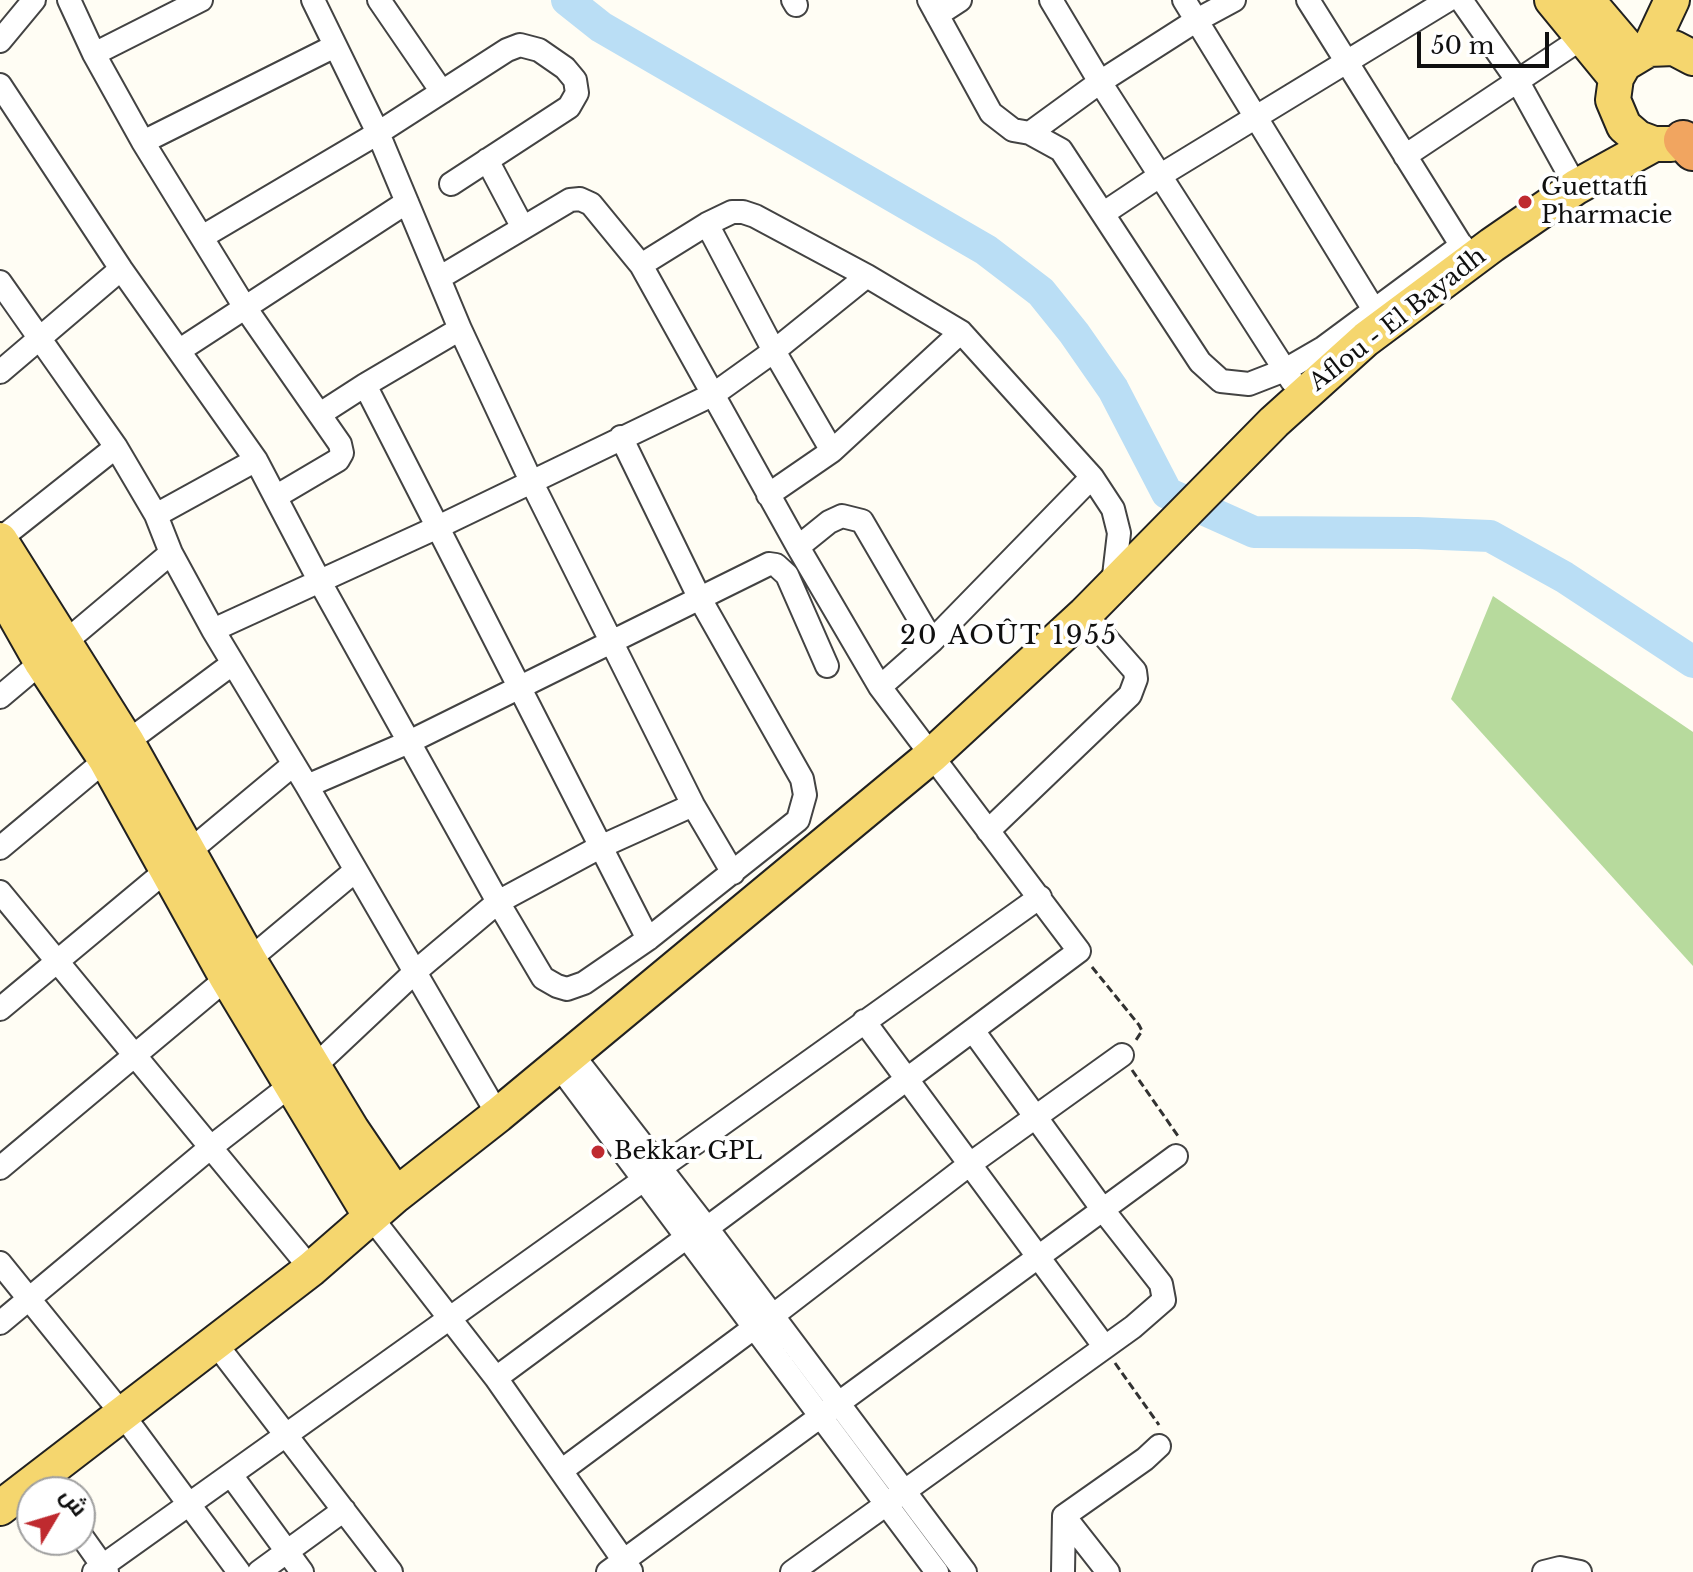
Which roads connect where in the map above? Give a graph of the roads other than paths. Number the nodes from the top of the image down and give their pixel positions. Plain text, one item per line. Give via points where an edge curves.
1 (34, 0) edge
2 (69, 0) edge
3 (201, 0) edge
4 (313, 0) edge
5 (379, 0) edge
6 (960, 0) edge
7 (1051, 0) edge
8 (1184, 0) edge
9 (1234, 0) edge
10 (1308, 0) edge
11 (1448, 0) edge
12 (1461, 0) edge
13 (1552, 0) edge
14 (1587, 0) edge
15 (1672, 0) edge
16 (933, 7) edge
17 (1197, 20) junction
18 (1582, 38) junction
19 (0, 41) edge
20 (335, 46) junction
21 (1644, 51) junction
22 (94, 54) junction
23 (1693, 58) edge
24 (1348, 62) junction
25 (1517, 80) junction
26 (1100, 82) junction
27 (0, 85) edge
28 (442, 92) junction
29 (1616, 94) junction
30 (1257, 118) junction
31 (378, 133) junction
32 (1030, 133) junction
33 (143, 142) junction
34 (1681, 142) edge
35 (1405, 156) junction
36 (487, 160) junction
37 (1161, 175) junction
38 (1586, 181) junction
39 (451, 184) dead end
40 (407, 202) junction
41 (1104, 213) junction
42 (707, 224) junction
43 (523, 228) junction
44 (202, 237) junction
45 (1466, 253) junction
46 (641, 265) junction
47 (121, 269) junction
48 (867, 276) junction
49 (439, 278) junction
50 (0, 282) edge
51 (244, 306) junction
52 (1379, 318) junction
53 (460, 329) junction
54 (961, 332) junction
55 (38, 339) junction
56 (180, 350) junction
57 (774, 351) junction
58 (0, 372) edge
59 (1294, 383) junction
60 (365, 385) junction
61 (714, 394) junction
62 (320, 414) junction
63 (621, 437) junction
64 (116, 447) junction
65 (832, 451) junction
66 (256, 460) junction
67 (1092, 477) junction
68 (531, 481) junction
69 (768, 495) junction
70 (277, 496) junction
71 (156, 515) junction
72 (438, 527) junction
73 (0, 539) edge
74 (798, 547) junction
75 (171, 553) junction
76 (1124, 575) junction
77 (320, 582) junction
78 (0, 589) edge
79 (699, 597) junction
80 (1085, 614) junction
81 (213, 630) junction
82 (932, 641) junction
83 (610, 644) junction
84 (53, 652) junction
85 (232, 664) junction
86 (827, 666) dead end
87 (521, 687) junction
88 (880, 687) junction
89 (0, 697) edge
90 (409, 742) junction
91 (117, 751) junction
92 (931, 756) junction
93 (294, 764) junction
94 (307, 786) junction
95 (693, 805) junction
96 (988, 831) junction
97 (600, 847) junction
98 (0, 848) edge
99 (178, 860) junction
100 (355, 871) junction
101 (733, 873) junction
102 (0, 892) edge
103 (1040, 897) junction
104 (498, 902) junction
105 (648, 939) junction
106 (57, 961) junction
107 (238, 969) junction
108 (416, 971) junction
109 (0, 1009) edge
110 (864, 1021) junction
111 (974, 1032) junction
112 (135, 1055) junction
113 (1122, 1055) road end
114 (565, 1060) junction
115 (302, 1075) junction
116 (908, 1079) junction
117 (498, 1115) junction
118 (1036, 1116) junction
119 (211, 1147) junction
120 (1176, 1156) road end
121 (970, 1164) junction
122 (0, 1168) edge
123 (652, 1175) junction
124 (384, 1206) junction
125 (1103, 1210) junction
126 (697, 1233) junction
127 (1038, 1256) junction
128 (0, 1263) edge
129 (311, 1269) junction
130 (28, 1299) junction
131 (449, 1319) junction
132 (763, 1322) junction
133 (0, 1323) edge
134 (216, 1344) junction
135 (1104, 1346) junction
136 (496, 1378) junction
137 (827, 1410) junction
138 (123, 1415) junction
139 (286, 1435) junction
140 (1159, 1446) road end
141 (561, 1471) junction
142 (231, 1475) junction
143 (54, 1476) edge
144 (894, 1497) junction
145 (189, 1505) junction
146 (344, 1510) junction
147 (1064, 1516) junction
148 (287, 1551) junction
149 (621, 1568) edge
150 (101, 1570) edge
151 (239, 1572) edge
152 (259, 1572) edge
153 (302, 1572) edge
154 (391, 1572) edge
155 (792, 1572) edge
156 (937, 1572) edge
157 (965, 1572) edge
158 (1063, 1572) edge
159 (1108, 1572) edge
160 (1544, 1572) edge
161 (1580, 1572) edge

1 - 19 street
2 - 22 street
3 - 22 street
4 - 20 street
5 - 28 street
6 - 16 street
7 - 26 street
8 - 17 street
9 - 17 street
10 - 24 street
11 - 24 street
12 - 25 street
13 - 18 main road
14 - 21 main road via 1627,47
15 - 21 main road
16 - 32 street via 991,113 1013,130
17 - 26 street
17 - 30 street
18 - 25 street
18 - 29 main road
20 - 31 street
20 - 33 street
21 - 23 main road via 1674,48
21 - 29 main road via 1624,64
22 - 33 street
24 - 30 street
24 - 35 street
25 - 35 street
25 - 38 street
26 - 32 street
26 - 37 street
27 - 47 street
28 - 31 street
28 - 36 street via 520,45 551,56 575,80 577,93 569,107
29 - 34 main road via 1624,126 1638,138
29 - 38 main road
30 - 37 street
30 - 52 street
31 - 40 street
31 - 44 street
32 - 41 street via 1061,150
33 - 44 street
34 - 38 main road, Aflou - El Bayadh
35 - 45 street
36 - 39 street
36 - 43 street
37 - 41 street
37 - 59 street
38 - 45 main road, Aflou - El Bayadh
40 - 49 street
40 - 51 street
41 - 59 street via 1208,371 1221,381
42 - 46 street
42 - 48 street via 743,212
42 - 57 street
43 - 46 street via 580,199 591,204
43 - 49 street
44 - 51 street
45 - 52 main road, Aflou - El Bayadh
46 - 61 street
47 - 55 street
47 - 56 street
48 - 54 street
48 - 57 street
49 - 53 street
50 - 55 street
51 - 56 street
51 - 62 street
52 - 59 main road, Aflou - El Bayadh
53 - 60 street
53 - 68 street
54 - 65 street
54 - 67 street
55 - 58 street
55 - 64 street
56 - 66 street
57 - 61 street
57 - 65 street
59 - 76 main road, Aflou - El Bayadh via 1274,422
60 - 62 street
60 - 72 street
61 - 63 street
61 - 69 street
62 - 70 street via 340,444 341,457
63 - 68 street
63 - 79 street
64 - 71 street
64 - 73 street
65 - 69 street
66 - 70 street
66 - 71 street
67 - 76 street via 1113,509
67 - 82 street
68 - 72 street
68 - 83 street
69 - 74 street
70 - 77 street
71 - 75 street
72 - 77 street
72 - 87 street
73 - 84 main road
74 - 82 street via 842,516 862,521
74 - 88 street
75 - 81 street
75 - 84 street
76 - 80 main road, Aflou - El Bayadh
77 - 81 street
77 - 90 street
78 - 84 main road
79 - 83 street
79 - 86 street via 762,566 776,565 787,575
79 - 101 street via 802,779 805,795 798,820
80 - 92 main road, Aflou - El Bayadh
80 - 96 street via 1135,671 1130,695
81 - 85 street
82 - 88 street
83 - 87 street
83 - 95 street
84 - 89 street
84 - 91 main road
85 - 91 street
85 - 93 street
87 - 90 street
87 - 97 street
88 - 92 street
90 - 94 street
90 - 104 street
91 - 98 street
91 - 99 main road
92 - 96 street
92 - 114 main road, Aflou - El Bayadh
93 - 94 street
93 - 99 street
94 - 100 street
95 - 97 street
95 - 101 street
96 - 103 street
97 - 104 street
97 - 105 street
99 - 106 street
99 - 107 main road
100 - 107 street
100 - 108 street
101 - 105 street
102 - 106 street
103 - 110 street
103 - 111 street via 1079,951
104 - 105 street via 543,978 567,989
104 - 108 street
106 - 109 street
106 - 112 street
107 - 112 street
107 - 115 main road
108 - 115 street
108 - 117 street
110 - 116 street
110 - 123 street
111 - 116 street
111 - 118 street
112 - 119 street
112 - 122 street
113 - 118 street
114 - 117 main road, Aflou - El Bayadh
114 - 123 street
115 - 119 street
115 - 124 main road
116 - 121 street
116 - 126 street
117 - 124 main road, Aflou - El Bayadh
118 - 121 street
118 - 125 street
119 - 129 street
119 - 130 street
120 - 125 street
121 - 127 street
121 - 132 street
123 - 126 street
123 - 131 street
124 - 129 main road, Aflou - El Bayadh
124 - 131 street
125 - 127 street
125 - 135 street via 1161,1284 1164,1300
126 - 132 street
126 - 136 street
127 - 135 street
127 - 137 street
128 - 130 street
129 - 134 main road, Aflou - El Bayadh
130 - 133 street
130 - 138 street
131 - 136 street
131 - 139 street
132 - 137 street
132 - 141 street
134 - 138 main road, Aflou - El Bayadh
134 - 139 street
135 - 144 street
136 - 141 street
137 - 144 street
137 - 149 street
138 - 143 main road, Aflou - El Bayadh
138 - 145 street
139 - 142 street
139 - 146 street
140 - 147 street
141 - 149 street
142 - 145 street
142 - 148 street
144 - 155 street
144 - 156 street
144 - 157 street
145 - 150 street
145 - 151 street
146 - 148 street
146 - 154 street
147 - 158 street
147 - 159 street
148 - 152 street
148 - 153 street
160 - 161 street

